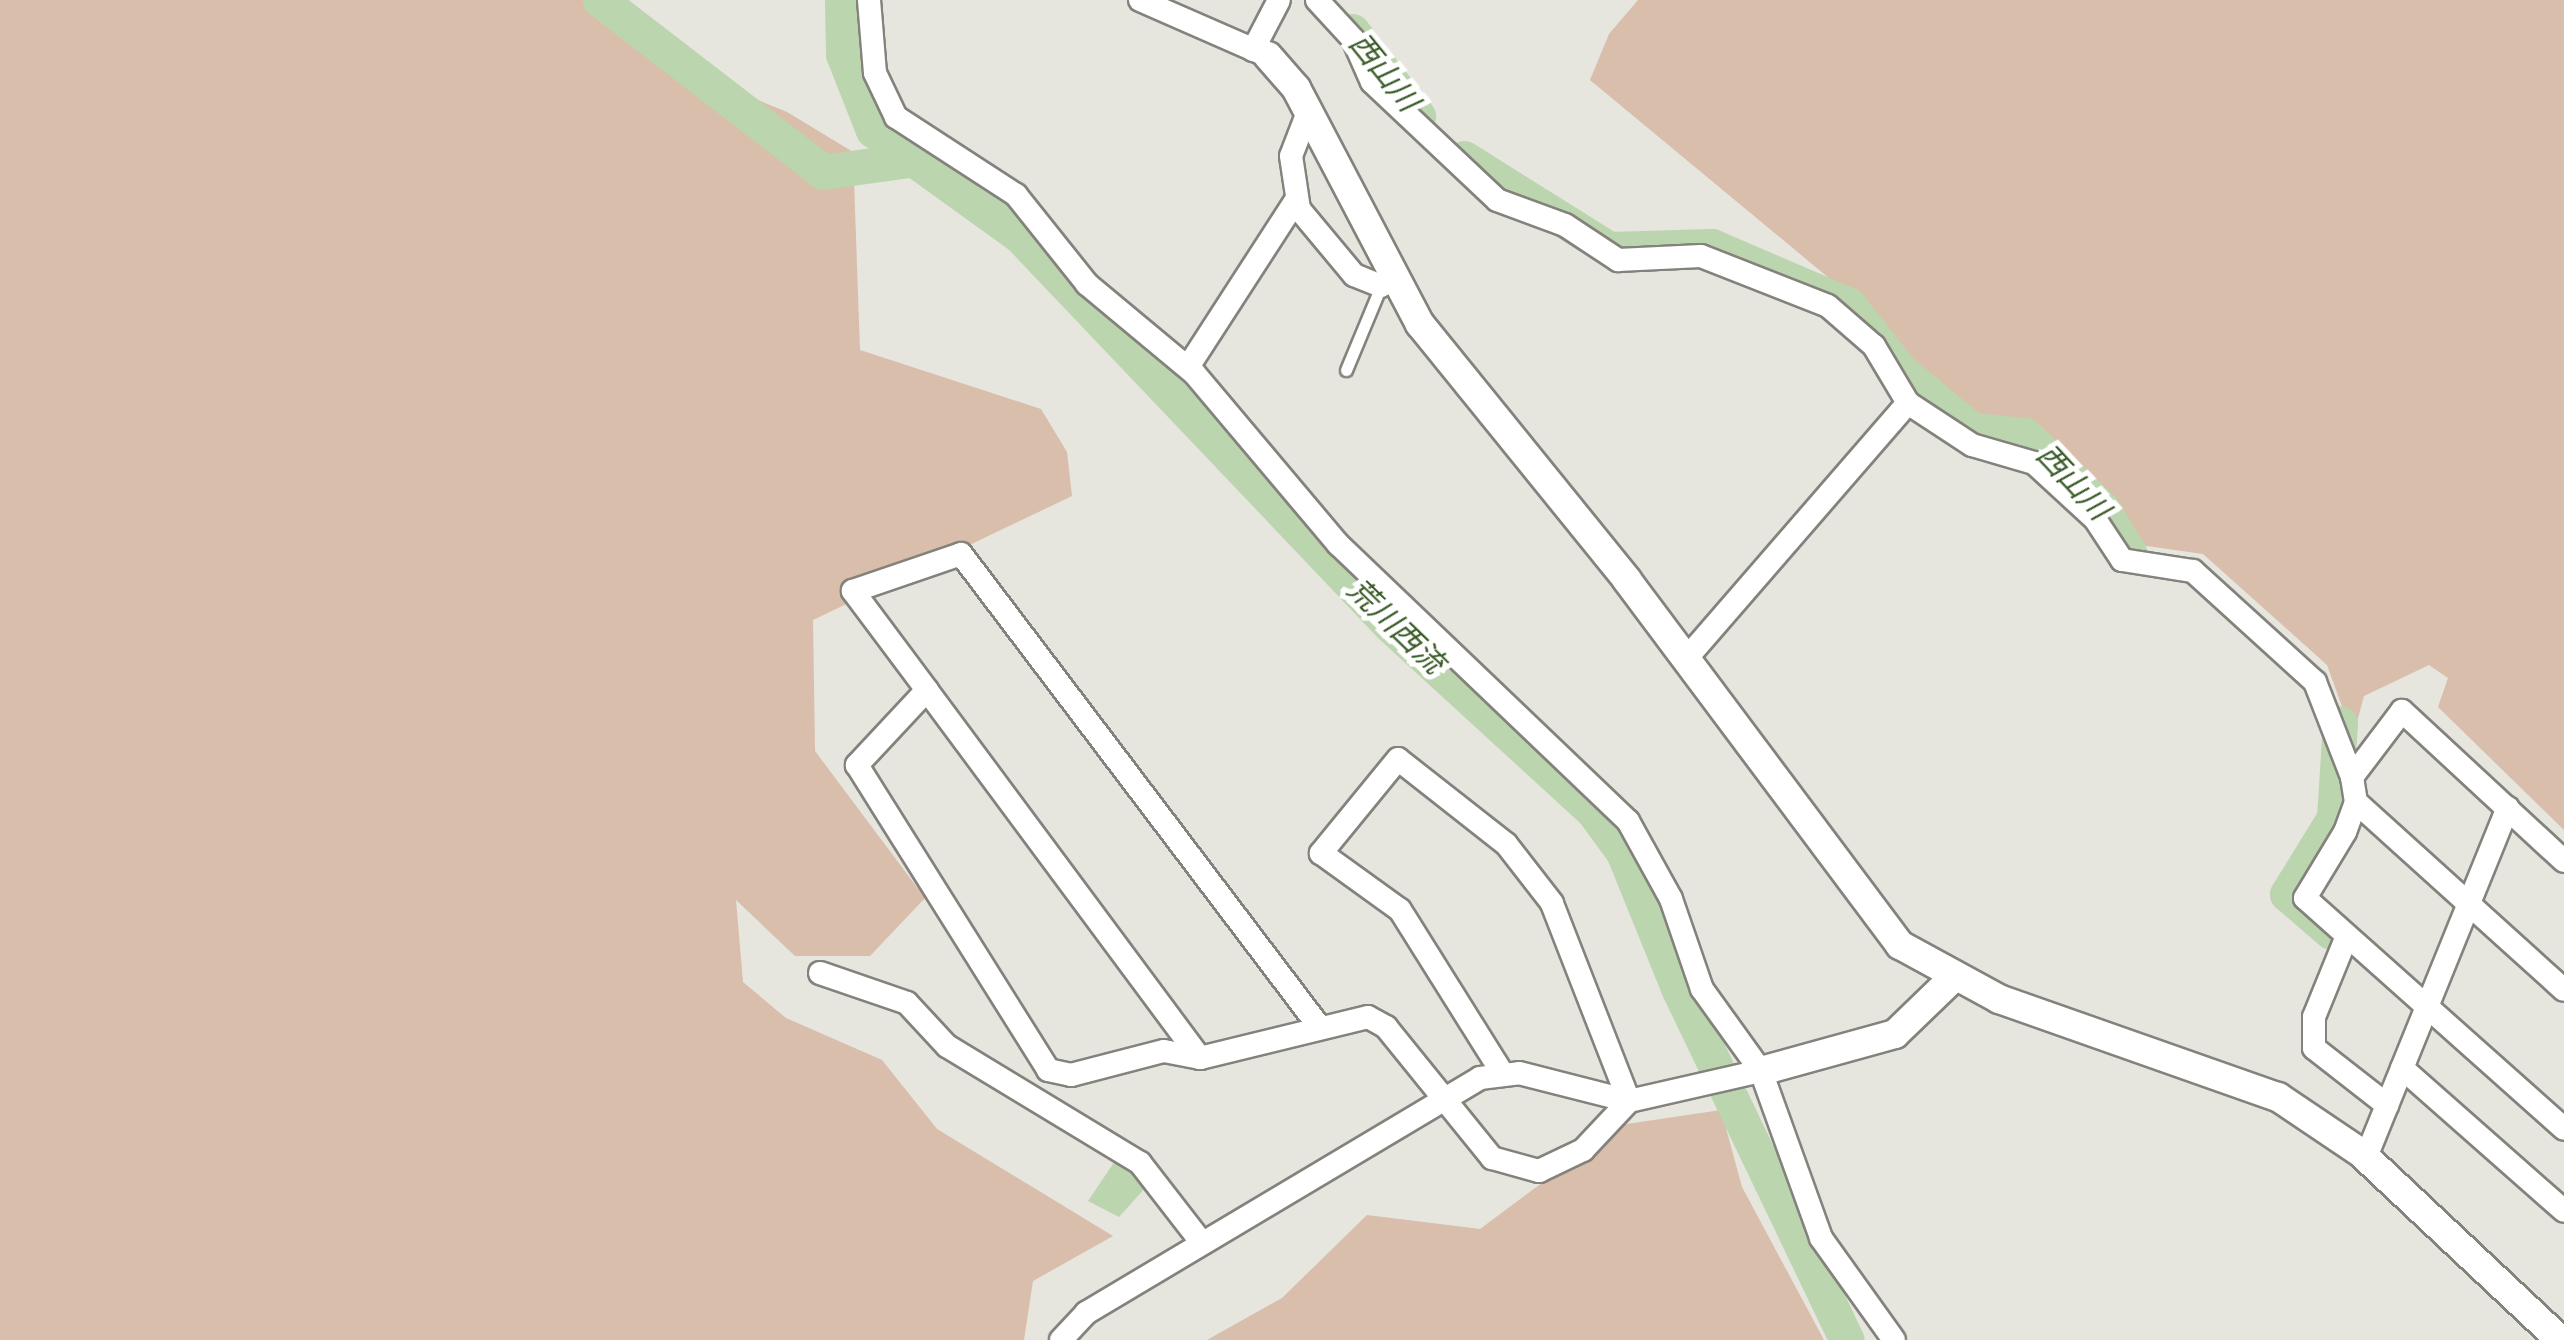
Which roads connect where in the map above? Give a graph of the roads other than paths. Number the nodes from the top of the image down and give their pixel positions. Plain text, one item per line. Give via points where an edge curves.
1 (869, 0) edge
2 (1140, 0) edge
3 (1279, 0) edge
4 (1318, 0) edge
5 (1260, 53) junction
6 (1308, 112) junction
7 (1296, 200) junction
8 (1386, 282) junction
9 (1188, 367) junction
10 (1346, 370) dead end
11 (1908, 403) junction
12 (1686, 658) junction
13 (927, 690) junction
14 (2352, 776) junction
15 (2356, 802) junction
16 (2508, 808) junction
17 (2564, 861) edge
18 (2469, 907) junction
19 (2347, 936) junction
20 (820, 974) dead end
21 (1952, 979) junction
22 (2564, 990) edge
23 (2427, 1007) junction
24 (1318, 1025) junction
25 (1200, 1058) junction
26 (2402, 1068) junction
27 (1501, 1071) junction
28 (1757, 1073) junction
29 (1442, 1097) junction
30 (1629, 1101) junction
31 (2388, 1104) junction
32 (2564, 1129) edge
33 (2366, 1158) junction
34 (2564, 1212) edge
35 (1202, 1244) junction
36 (1061, 1340) edge
37 (1894, 1340) edge
38 (2560, 1340) edge

1 - 9 street via 874,73 896,117 994,176 1087,284
2 - 5 street
3 - 5 street
4 - 11 street via 1352,39 1372,82 1497,200 1565,225 1618,260 1701,256 1770,276 1828,306 1874,346
5 - 6 street
6 - 7 street via 1291,156
6 - 8 street
7 - 8 street via 1332,254
7 - 9 street
8 - 10 lane
8 - 12 street via 1480,408
9 - 28 street via 1338,544 1628,820 1671,900 1702,989
11 - 12 street
11 - 14 street via 1972,445 2034,463 2095,519 2122,560 2193,571 2315,682
12 - 21 street via 1878,920
13 - 24 street via 853,591 961,554
13 - 25 street
13 - 25 street via 857,765 995,972 1041,1065 1071,1075 1124,1056
14 - 15 street
14 - 16 street via 2402,712
15 - 18 street
15 - 19 street via 2305,898
16 - 17 street
16 - 18 street
18 - 22 street
18 - 23 street
19 - 23 street
19 - 31 street via 2314,1017 2314,1048
20 - 35 street via 907,1003 948,1046 1140,1163
21 - 28 street via 1895,1034
21 - 33 street via 2252,1085
23 - 26 street
23 - 32 street
24 - 25 street
24 - 29 street via 1378,1020
26 - 31 street
26 - 34 street
27 - 29 street
27 - 30 street
27 - 30 street via 1400,910 1321,853 1398,759 1533,874
28 - 30 street
28 - 37 street via 1821,1238
29 - 30 street via 1492,1158 1538,1171 1583,1150
29 - 35 street
31 - 33 street
33 - 38 street
35 - 36 street via 1076,1320

